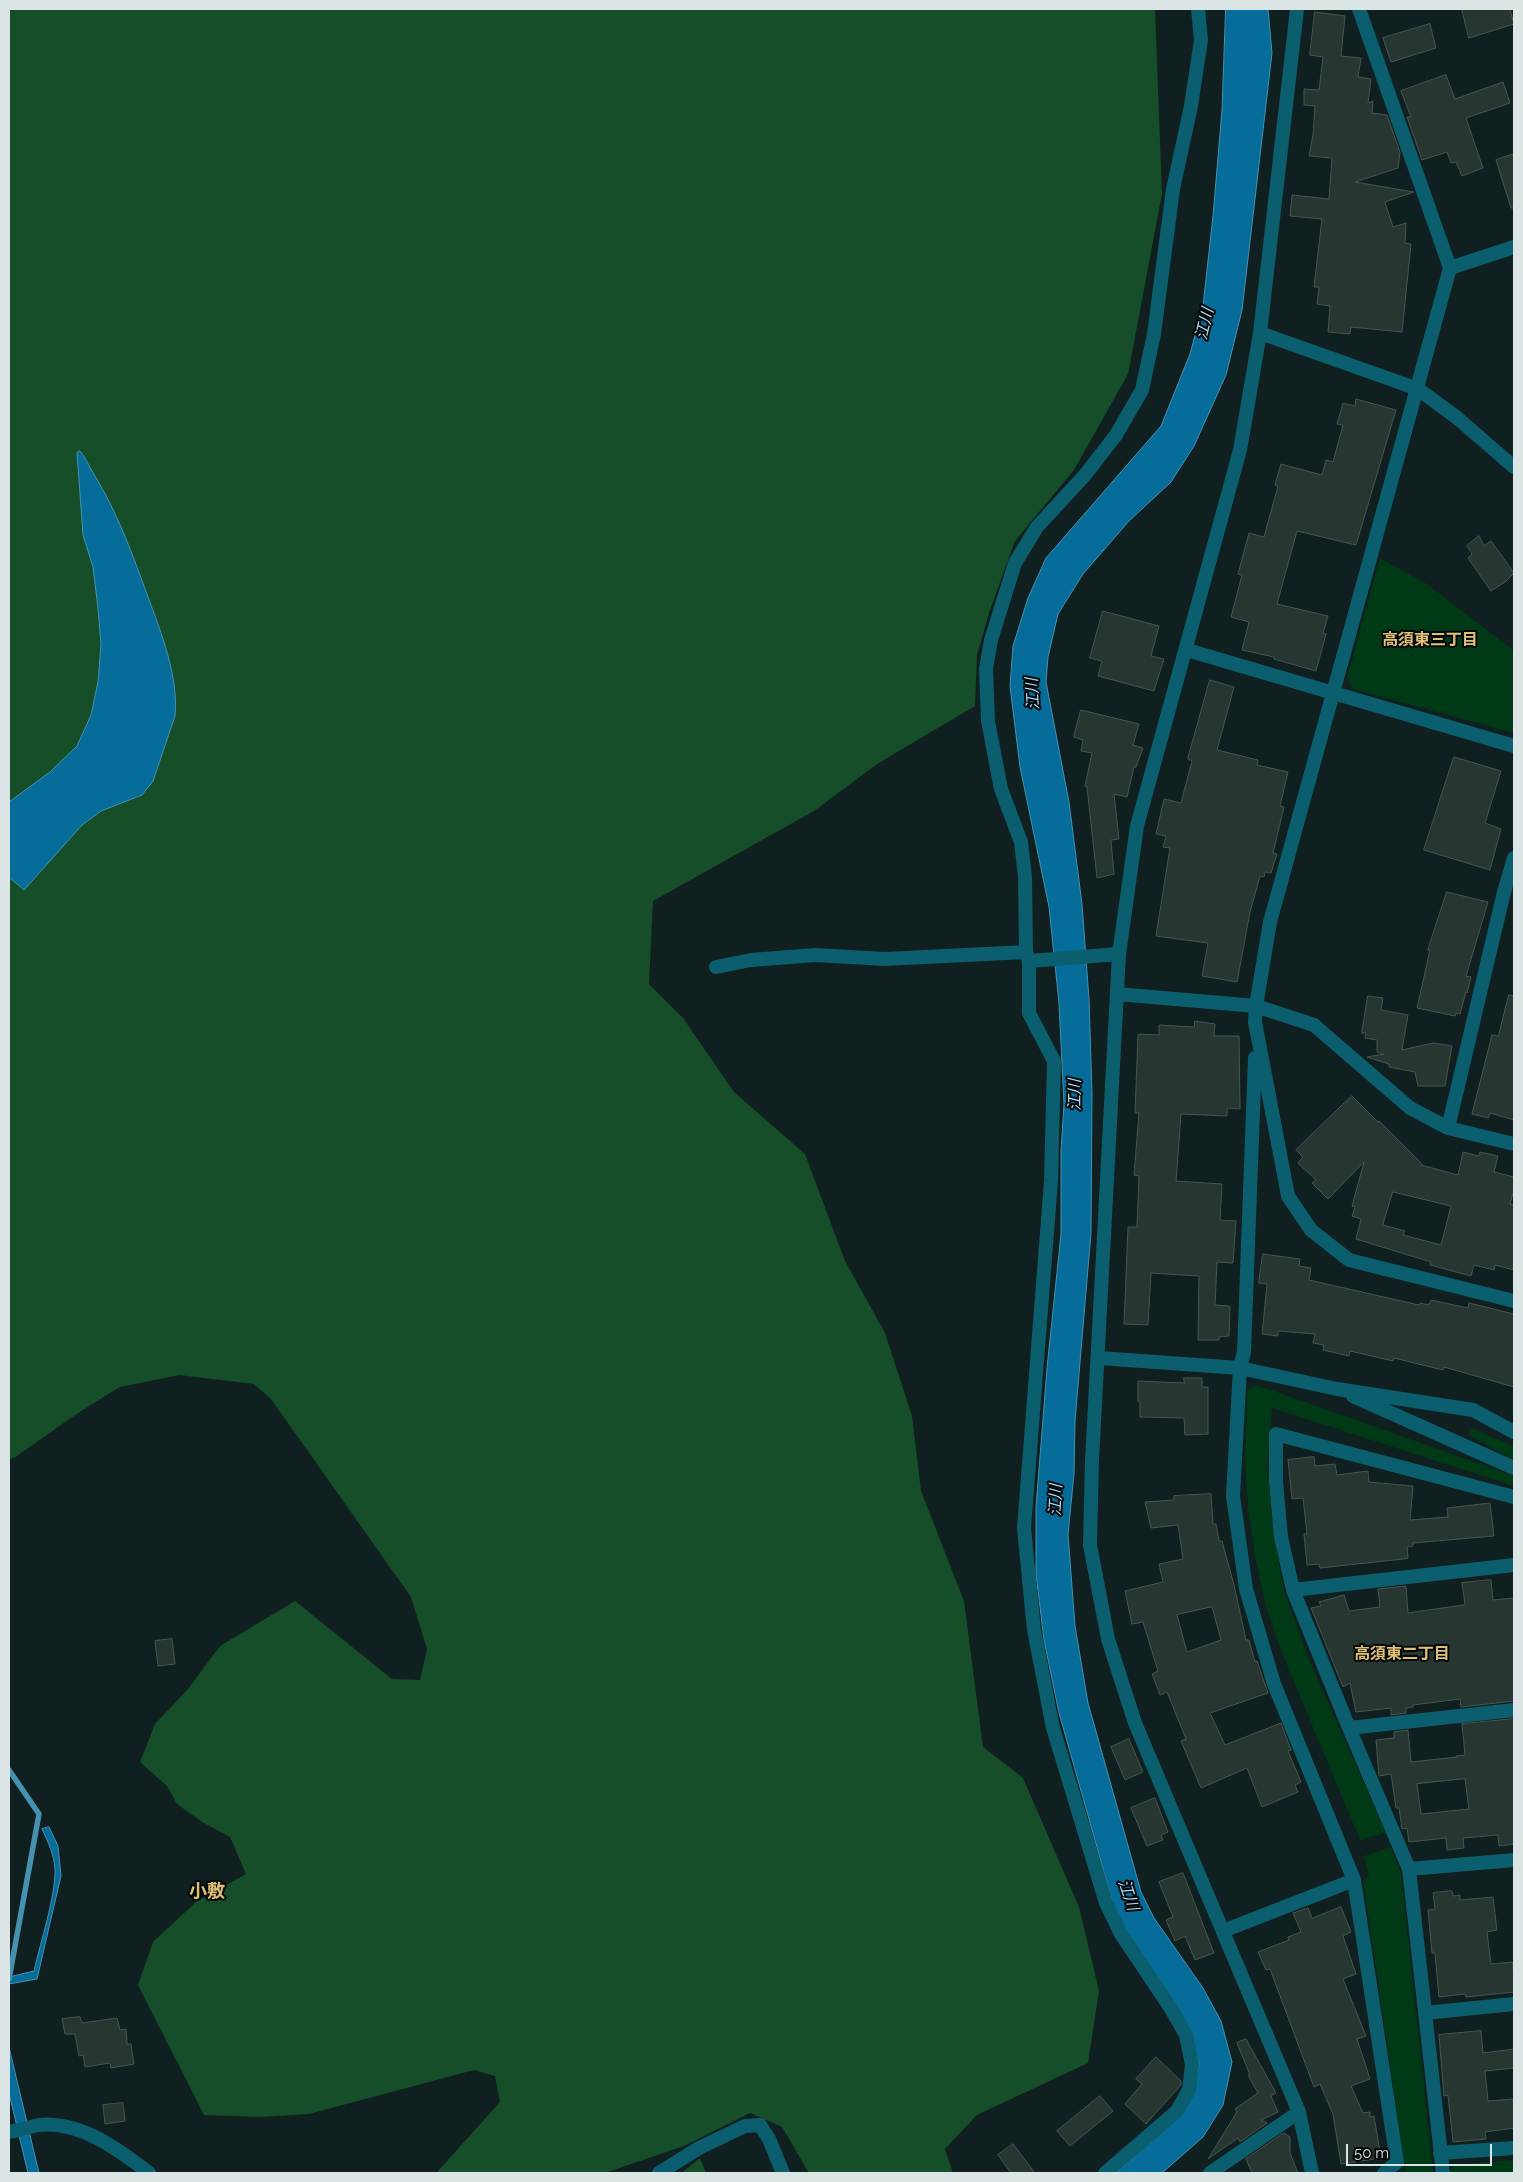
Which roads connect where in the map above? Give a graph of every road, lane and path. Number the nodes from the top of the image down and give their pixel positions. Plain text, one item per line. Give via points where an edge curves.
1 (1198, 9) edge
2 (1297, 9) edge
3 (1359, 9) edge
4 (1514, 246) edge
5 (1450, 268) junction
6 (1260, 333) junction
7 (1418, 389) junction
8 (1514, 467) edge
9 (1187, 650) junction
10 (1333, 693) junction
11 (1514, 746) edge
12 (1514, 858) edge
13 (1118, 954) junction
14 (1028, 956) junction
15 (716, 967) dead end
16 (1117, 994) junction
17 (1256, 1006) junction
18 (1256, 1035) junction
19 (1448, 1128) junction
20 (1514, 1144) edge
21 (1514, 1301) edge
22 (1099, 1358) junction
23 (1240, 1368) junction
24 (1336, 1389) junction
25 (1514, 1432) edge
26 (1514, 1468) edge
27 (1514, 1497) edge
28 (1514, 1565) edge
29 (1293, 1590) junction
30 (1514, 1710) edge
31 (1349, 1728) junction
32 (1514, 1860) edge
33 (1409, 1869) junction
34 (1354, 1880) junction
35 (1223, 1931) junction
36 (1514, 2004) edge
37 (1425, 2013) junction
38 (1299, 2112) junction
39 (9, 2132) edge
40 (1514, 2148) edge
41 (1440, 2153) junction
42 (149, 2173) edge
43 (659, 2173) edge
44 (783, 2173) edge
45 (1106, 2173) edge
46 (1210, 2173) edge
47 (1312, 2173) edge
48 (1384, 2173) edge
49 (1442, 2173) edge

1 - 14 street via 1201,40 1173,189 1154,334 1142,390 1116,435 1085,475 1037,527 1015,563 991,640 986,669 988,721 1001,790 1021,842
2 - 6 street
3 - 5 street
4 - 5 street
5 - 7 street
6 - 7 street
6 - 9 street via 1240,450
7 - 8 street
7 - 10 street
9 - 10 street
9 - 13 street via 1137,826
10 - 11 street
10 - 17 street via 1270,922
12 - 19 street
13 - 14 street
13 - 16 street
14 - 15 street via 885,959 815,955 751,960
14 - 45 street via 1028,1013 1054,1061 1051,1180 1024,1528 1034,1630 1053,1728 1106,1903 1121,1934 1186,2035 1192,2065 1188,2090 1177,2111
16 - 17 street
16 - 22 street
17 - 18 street
17 - 19 street via 1314,1025 1410,1108
18 - 21 street via 1288,1196 1311,1230 1349,1260
18 - 23 street via 1244,1352
19 - 20 street
22 - 23 street
22 - 35 street via 1090,1545 1108,1640 1135,1723
23 - 24 street
23 - 34 street via 1233,1496 1246,1589 1274,1684
24 - 25 street via 1473,1410
24 - 26 street
27 - 29 street via 1276,1434 1281,1536
28 - 29 street
29 - 31 street
30 - 31 street
31 - 33 street
32 - 33 street
33 - 37 street
34 - 35 street
34 - 48 street via 1397,2162
35 - 38 street
36 - 37 street
37 - 41 street
38 - 46 street
38 - 47 street
39 - 42 street via 40,2125 76,2129 119,2150
40 - 41 street
41 - 49 street
43 - 44 street via 699,2148 746,2126 760,2125

